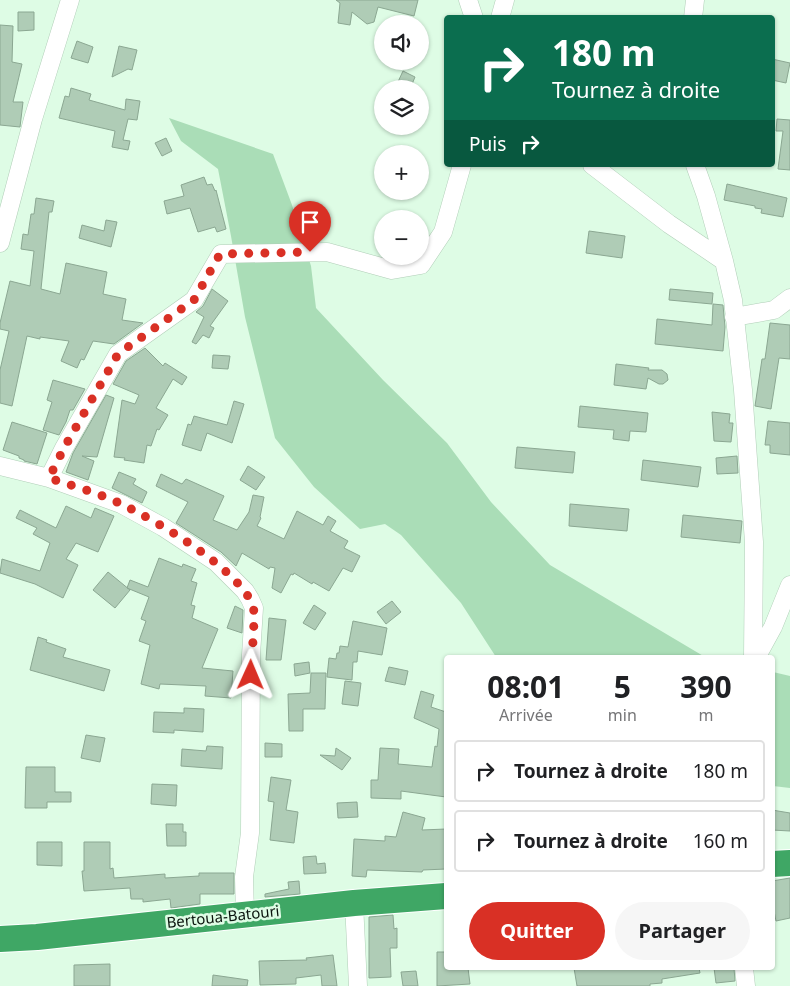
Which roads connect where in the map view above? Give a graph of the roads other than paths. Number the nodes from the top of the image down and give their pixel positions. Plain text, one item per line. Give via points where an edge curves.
1 (70, 0) edge
2 (468, 0) edge
3 (504, 0) edge
4 (696, 0) edge
5 (473, 15) edge
6 (501, 15) edge
7 (694, 15) edge
8 (461, 167) edge
9 (595, 167) edge
10 (696, 167) edge
11 (0, 243) edge
12 (724, 261) junction
13 (790, 298) edge
14 (734, 317) junction
15 (0, 466) edge
16 (49, 478) junction
17 (790, 584) edge
18 (754, 655) edge
19 (756, 655) edge
20 (790, 863) edge
21 (775, 864) edge
22 (444, 896) edge
23 (354, 903) junction
24 (245, 916) junction
25 (0, 938) edge
26 (744, 970) edge
27 (358, 986) edge
28 (746, 986) edge

1 - 11 street via 38,102
2 - 5 street
3 - 6 street
4 - 7 street
8 - 16 street via 443,232 421,265 392,270 328,252 220,254 194,300 118,354
9 - 12 street via 668,224
10 - 12 street
12 - 14 street
13 - 14 street via 774,310
14 - 18 street via 743,390 754,542
15 - 16 street
16 - 24 street via 121,504 163,527 216,562 250,599 254,608 250,833 244,877
17 - 19 street via 773,626
20 - 21 highway
22 - 23 highway, Bertoua-Batouri
23 - 24 highway, Bertoua-Batouri
23 - 27 street
24 - 25 highway, Bertoua-Batouri
26 - 28 street

